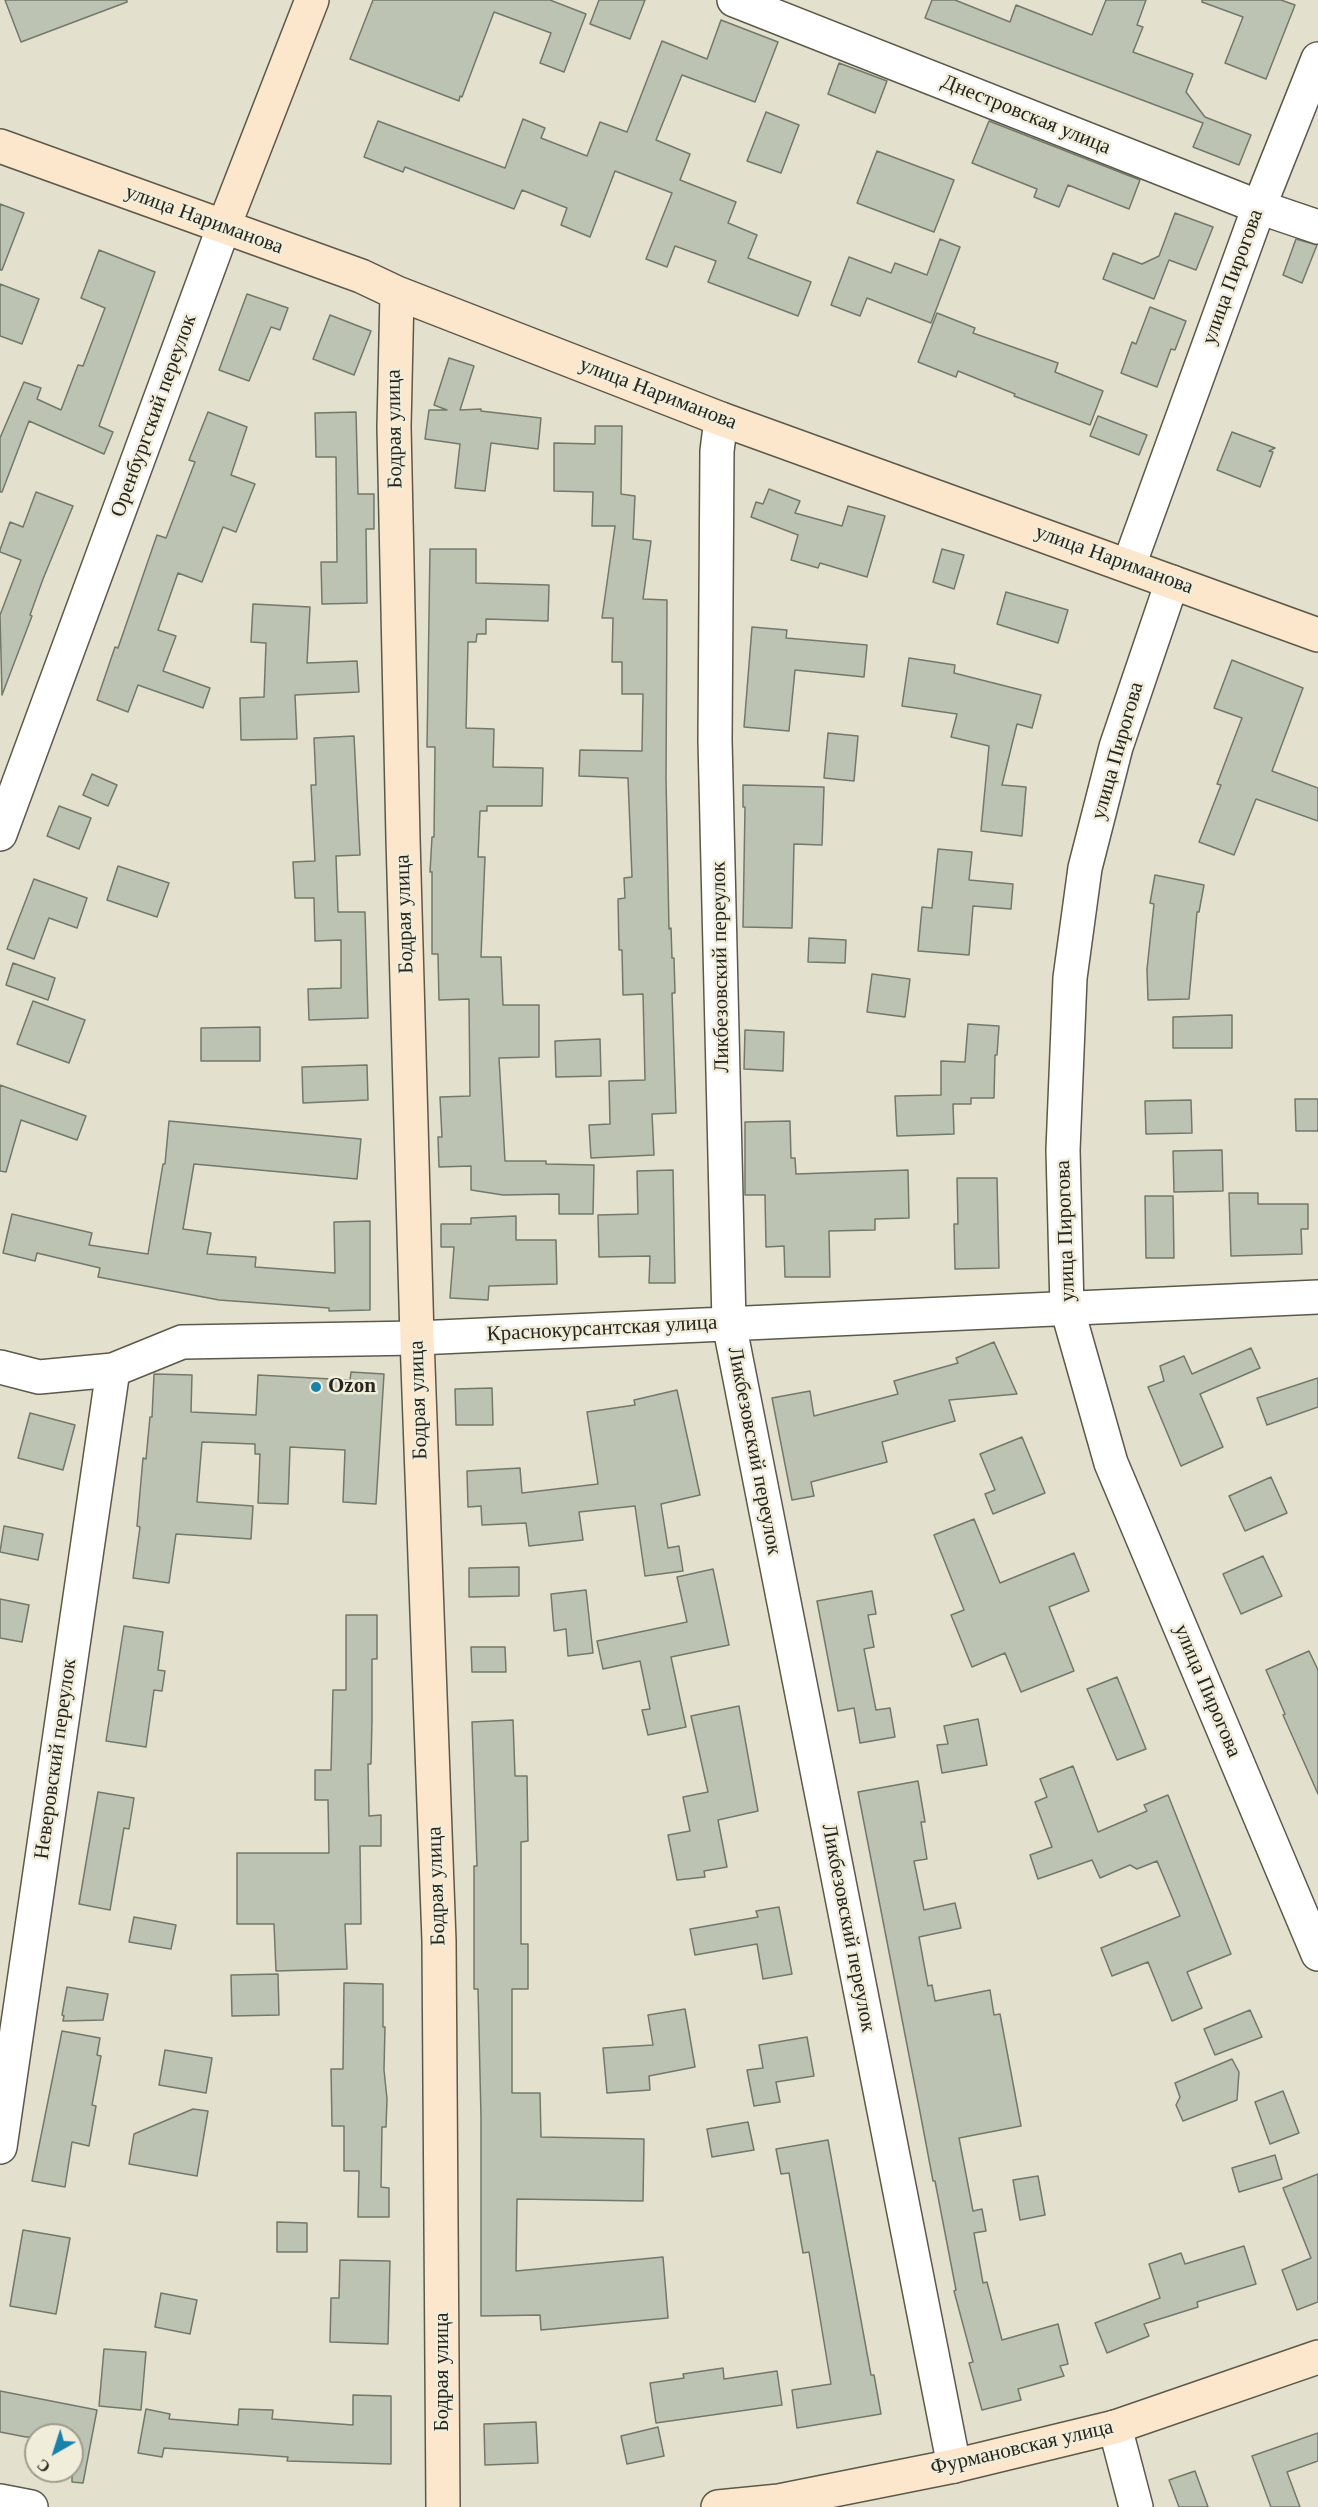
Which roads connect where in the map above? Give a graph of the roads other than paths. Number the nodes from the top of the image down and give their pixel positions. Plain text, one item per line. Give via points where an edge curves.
1 (312, 0) edge
2 (734, 0) edge
3 (1318, 59) edge
4 (0, 146) edge
5 (1259, 207) junction
6 (224, 226) junction
7 (1318, 227) edge
8 (397, 294) junction
9 (721, 419) junction
10 (1129, 565) junction
11 (1172, 582) junction
12 (1318, 635) edge
13 (0, 834) edge
14 (1318, 1297) edge
15 (1067, 1308) junction
16 (729, 1323) junction
17 (417, 1338) junction
18 (0, 1367) edge
19 (113, 1370) junction
20 (1318, 1954) edge
21 (0, 2147) edge
22 (1318, 2357) edge
23 (1116, 2427) junction
24 (954, 2466) junction
25 (0, 2501) edge
26 (780, 2504) edge
27 (31, 2507) edge
28 (443, 2507) edge
29 (718, 2507) edge
30 (1136, 2507) edge

1 - 6 street, Оренбургский переулок
2 - 5 street, Днестровская улица
3 - 5 street, улица Пирогова
4 - 6 street, улица Нариманова
5 - 7 street, Днестровская улица
5 - 10 street, улица Пирогова
6 - 8 street, улица Нариманова via 361,276
6 - 13 street, Оренбургский переулок
8 - 9 street, улица Нариманова
8 - 17 street, Бодрая улица via 394,427
9 - 10 street, улица Нариманова
9 - 16 street, Ликбезовский переулок via 717,451 715,740
10 - 11 street, улица Нариманова
11 - 12 street, улица Нариманова
11 - 15 street, улица Пирогова via 1116,747 1085,868 1070,978 1063,1150
14 - 15 street, Краснокурсантская улица
15 - 16 street, Краснокурсантская улица
15 - 20 street, улица Пирогова via 1111,1463
16 - 17 street, Краснокурсантская улица
16 - 24 street, Ликбезовский переулок
17 - 19 street, Краснокурсантская улица via 183,1342
17 - 28 street, Бодрая улица via 439,1941
18 - 19 street, Краснокурсантская улица via 39,1377
19 - 21 street, Неверовский переулок
22 - 23 street, Фурмановская улица
23 - 24 street, Фурмановская улица
23 - 30 street
24 - 26 street, Фурмановская улица
25 - 27 street
26 - 29 street, Фурмановская улица

